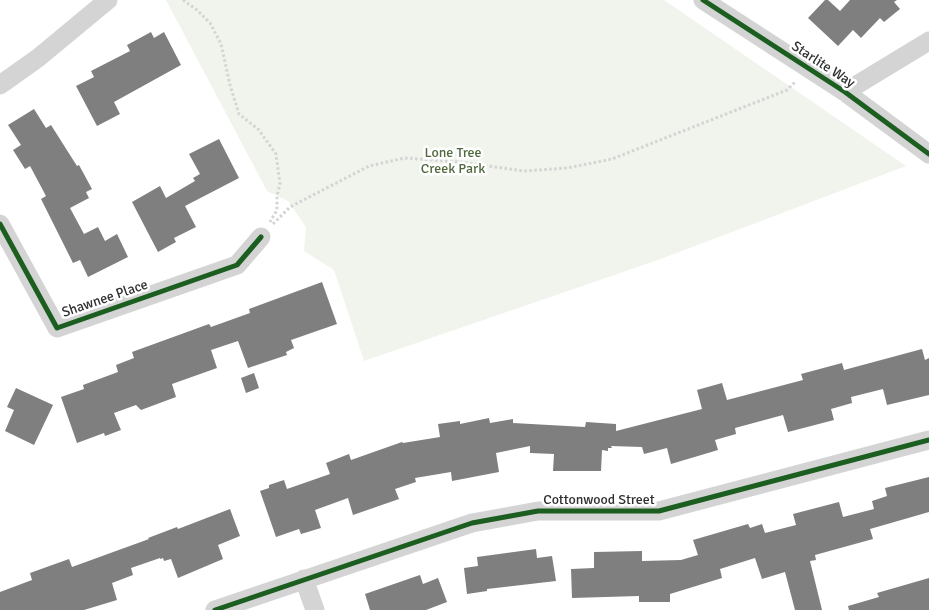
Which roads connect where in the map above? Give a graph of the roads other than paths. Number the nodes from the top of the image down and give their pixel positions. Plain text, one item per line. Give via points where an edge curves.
1 (108, 0) edge
2 (703, 0) edge
3 (929, 41) edge
4 (0, 85) edge
5 (845, 92) junction
6 (929, 154) edge
7 (0, 224) edge
8 (260, 237) road end
9 (929, 440) edge
10 (304, 579) junction
11 (215, 610) edge
12 (315, 610) edge

1 - 4 street
2 - 5 street, Starlite Way
3 - 5 street
5 - 6 street, Starlite Way
7 - 8 street, Shawnee Place via 57,328 237,265
9 - 10 street, Cottonwood Street via 659,511 538,511 472,523
10 - 11 street, Cottonwood Street
10 - 12 street

